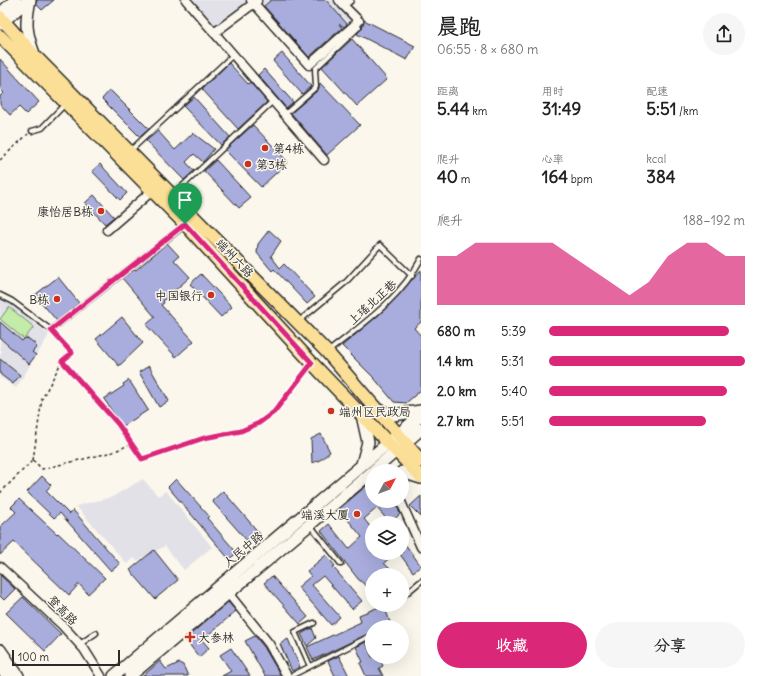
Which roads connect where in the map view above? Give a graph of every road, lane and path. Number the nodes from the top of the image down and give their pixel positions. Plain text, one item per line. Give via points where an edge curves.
1 (15, 0) edge
2 (29, 0) edge
3 (186, 0) edge
4 (254, 1) edge
5 (344, 2) edge
6 (1, 19) edge
7 (358, 27) dead end
8 (214, 33) junction
9 (0, 36) edge
10 (34, 55) junction
11 (233, 55) junction
12 (273, 102) junction
13 (66, 103) junction
14 (285, 115) junction
15 (32, 131) joint
16 (130, 151) junction
17 (0, 160) edge
18 (324, 160) dead end
19 (152, 191) junction
20 (173, 195) junction
21 (185, 224) junction
22 (106, 230) dead end
23 (421, 259) edge
24 (412, 276) junction
25 (0, 295) edge
26 (298, 322) junction
27 (51, 330) junction
28 (327, 352) junction
29 (62, 361) junction
30 (312, 363) junction
31 (378, 410) junction
32 (362, 414) junction
33 (420, 416) edge
34 (421, 429) edge
35 (397, 442) junction
36 (132, 444) junction
37 (33, 460) junction
38 (421, 461) edge
39 (362, 464) junction
40 (379, 464) edge
41 (409, 474) edge
42 (421, 477) edge
43 (365, 479) edge
44 (0, 493) edge
45 (404, 508) edge
46 (309, 525) junction
47 (421, 547) edge
48 (341, 564) dead end
49 (0, 567) edge
50 (421, 581) edge
51 (409, 591) edge
52 (228, 593) junction
53 (314, 623) dead end
54 (96, 633) dead end
55 (365, 638) edge
56 (79, 644) junction
57 (0, 650) edge
58 (310, 666) junction
59 (0, 667) edge
60 (7, 676) edge
61 (18, 676) edge
62 (101, 676) edge
63 (114, 676) edge
64 (130, 676) edge
65 (287, 676) edge
66 (291, 676) edge

1 - 6 main road
2 - 6 main road
2 - 10 main road via 26,31
3 - 8 street
4 - 5 street via 309,65 359,21
4 - 8 street
6 - 10 main road, 端州六路
7 - 14 lane via 314,69 316,87
8 - 11 street
9 - 13 main road, 端州六路
10 - 16 main road, 端州六路
11 - 12 street
11 - 16 lane
12 - 14 street
12 - 20 lane
13 - 15 lane via 42,128
13 - 19 main road, 端州六路
14 - 18 street
15 - 17 path
16 - 20 main road, 端州六路
19 - 21 main road, 端州六路
19 - 22 street
20 - 26 main road, 端州六路
21 - 27 lane
21 - 30 main road, 端州六路
23 - 24 lane, 上瑶北正巷
24 - 26 lane via 380,245 346,282
24 - 28 lane, 上瑶北正巷 via 373,316
25 - 27 lane
26 - 28 main road, 端州六路
27 - 29 path via 72,353
28 - 31 main road, 端州六路
29 - 36 path via 118,424
29 - 37 path via 42,399
30 - 32 main road, 端州六路
30 - 36 path via 274,412 253,426 241,431 204,438 142,459
31 - 33 main road via 393,415
31 - 35 main road, 端州六路
32 - 35 main road, 端州六路
32 - 39 main road via 368,442
33 - 35 main road
34 - 35 main road
35 - 38 main road
35 - 39 main road, 人民中路
35 - 40 main road, 人民中路
35 - 42 main road
36 - 37 path via 113,452 42,469
37 - 44 path
39 - 63 main road, 人民中路
41 - 42 main road
43 - 46 main road, 人民中路
45 - 47 street
46 - 48 lane
46 - 52 main road, 人民中路
49 - 56 street, 登高路
50 - 51 lane
52 - 64 main road, 人民中路
52 - 65 street via 269,644
53 - 58 lane via 296,632
54 - 56 lane
55 - 58 lane
56 - 62 street, 登高路
57 - 61 main road
58 - 66 lane
59 - 60 main road

